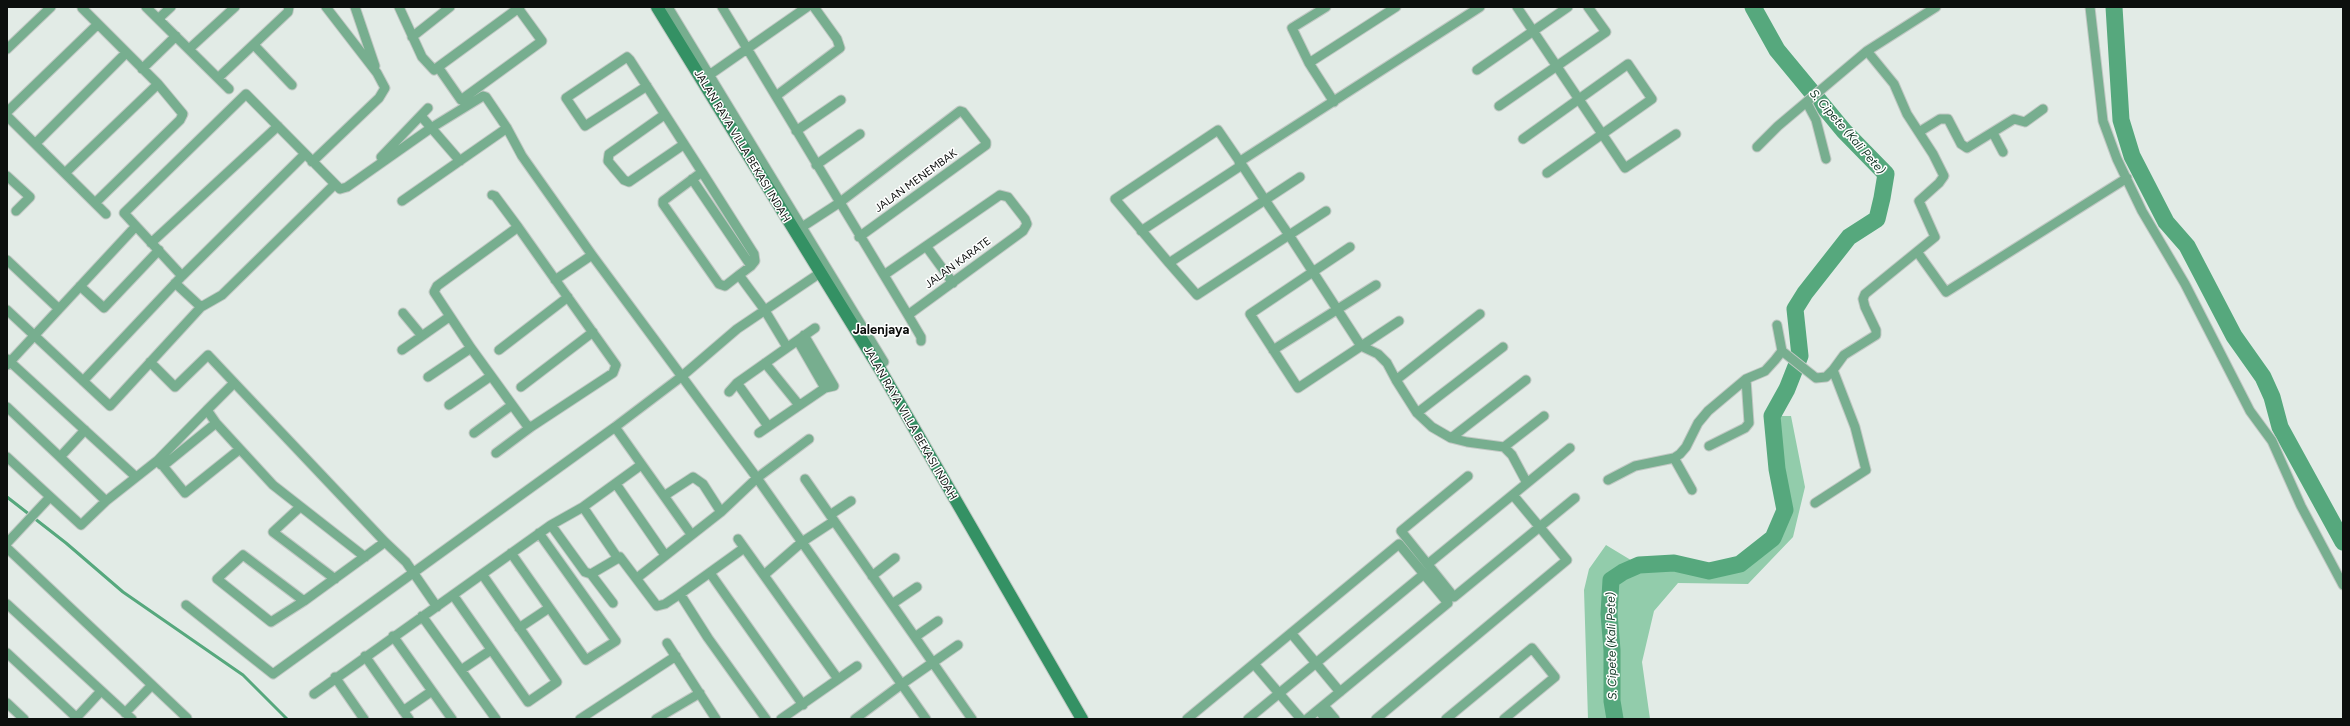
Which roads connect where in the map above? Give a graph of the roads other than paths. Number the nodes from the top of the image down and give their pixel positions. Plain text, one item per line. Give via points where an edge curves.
1 (51, 7) edge
2 (146, 7) edge
3 (171, 7) edge
4 (235, 7) edge
5 (290, 7) edge
6 (326, 7) edge
7 (355, 7) edge
8 (400, 7) edge
9 (657, 7) edge
10 (668, 7) edge
11 (722, 7) edge
12 (807, 7) edge
13 (814, 7) edge
14 (1326, 7) edge
15 (1396, 7) edge
16 (1480, 7) edge
17 (1517, 7) edge
18 (1568, 7) edge
19 (1588, 7) edge
20 (1936, 7) edge
21 (2090, 7) edge
22 (82, 8) dead end
23 (519, 8) edge
24 (444, 9) edge
25 (158, 19) junction
26 (98, 24) junction
27 (1533, 31) junction
28 (176, 36) junction
29 (412, 37) junction
30 (254, 45) junction
31 (749, 48) junction
32 (7, 49) edge
33 (189, 49) junction
34 (1867, 51) junction
35 (126, 53) junction
36 (1309, 63) junction
37 (1557, 66) junction
38 (438, 67) junction
39 (142, 69) junction
40 (1477, 70) dead end
41 (377, 73) junction
42 (218, 78) junction
43 (706, 78) junction
44 (158, 84) junction
45 (292, 85) dead end
46 (647, 86) junction
47 (229, 89) dead end
48 (776, 96) junction
49 (1579, 99) junction
50 (841, 100) dead end
51 (1809, 101) junction
52 (1334, 102) junction
53 (1499, 106) dead end
54 (428, 108) dead end
55 (2043, 109) dead end
56 (7, 112) edge
57 (664, 115) junction
58 (7, 116) edge
59 (421, 116) junction
60 (278, 126) junction
61 (431, 128) junction
62 (507, 128) junction
63 (796, 131) junction
64 (1919, 132) junction
65 (1993, 133) junction
66 (860, 134) dead end
67 (1603, 134) junction
68 (1676, 134) dead end
69 (1523, 139) dead end
70 (36, 143) junction
71 (683, 144) junction
72 (1757, 147) dead end
73 (2003, 152) dead end
74 (305, 154) junction
75 (1826, 159) dead end
76 (460, 161) junction
77 (312, 162) junction
78 (1240, 163) junction
79 (816, 165) junction
80 (367, 171) junction
81 (702, 172) junction
82 (65, 173) junction
83 (1547, 173) dead end
84 (7, 176) edge
85 (1300, 177) dead end
86 (2127, 178) junction
87 (692, 179) junction
88 (334, 185) junction
89 (492, 195) dead end
90 (1265, 200) junction
91 (402, 201) dead end
92 (95, 203) junction
93 (839, 203) junction
94 (16, 211) dead end
95 (1326, 211) dead end
96 (106, 214) dead end
97 (136, 226) junction
98 (518, 228) junction
99 (798, 230) junction
100 (1141, 231) junction
101 (1289, 235) junction
102 (859, 237) junction
103 (152, 243) junction
104 (926, 246) junction
105 (1350, 248) dead end
106 (159, 250) junction
107 (1918, 253) junction
108 (592, 255) junction
109 (7, 260) edge
110 (1169, 263) junction
111 (751, 266) junction
112 (1313, 272) junction
113 (820, 273) junction
114 (739, 275) junction
115 (884, 275) junction
116 (182, 276) junction
117 (556, 280) junction
118 (175, 283) junction
119 (953, 283) junction
120 (80, 286) junction
121 (1376, 286) dead end
122 (568, 297) junction
123 (201, 308) junction
124 (59, 309) junction
125 (764, 309) junction
126 (7, 310) edge
127 (1337, 310) junction
128 (404, 313) dead end
129 (1480, 314) dead end
130 (908, 315) junction
131 (449, 317) junction
132 (1399, 321) dead end
133 (1777, 325) dead end
134 (815, 328) dead end
135 (593, 332) junction
136 (34, 336) junction
137 (422, 336) junction
138 (801, 338) junction
139 (921, 341) dead end
140 (1361, 346) junction
141 (787, 347) junction
142 (1503, 347) dead end
143 (471, 348) junction
144 (402, 350) dead end
145 (499, 350) dead end
146 (1273, 350) junction
147 (1785, 354) junction
148 (8, 362) edge
149 (150, 362) junction
150 (884, 362) dead end
151 (765, 363) junction
152 (1833, 370) junction
153 (491, 376) junction
154 (681, 377) junction
155 (428, 378) dead end
156 (1396, 380) junction
157 (1526, 380) dead end
158 (1746, 380) junction
159 (83, 381) junction
160 (737, 383) junction
161 (233, 384) junction
162 (521, 387) dead end
163 (729, 392) dead end
164 (449, 405) dead end
165 (512, 405) junction
166 (799, 405) junction
167 (7, 407) edge
168 (208, 410) junction
169 (1417, 413) junction
170 (1544, 416) dead end
171 (216, 423) junction
172 (768, 426) junction
173 (531, 427) junction
174 (615, 427) junction
175 (85, 430) junction
176 (474, 433) dead end
177 (759, 433) dead end
178 (1451, 438) junction
179 (809, 439) dead end
180 (1709, 446) dead end
181 (1504, 447) junction
182 (1570, 448) dead end
183 (240, 449) junction
184 (496, 452) dead end
185 (7, 456) edge
186 (60, 457) junction
187 (1674, 458) junction
188 (160, 463) junction
189 (641, 465) junction
190 (135, 476) junction
191 (1468, 476) dead end
192 (757, 478) junction
193 (805, 479) dead end
194 (1608, 480) dead end
195 (1528, 483) junction
196 (616, 484) junction
197 (1692, 490) dead end
198 (1513, 495) junction
199 (664, 496) junction
200 (50, 497) junction
201 (1575, 498) dead end
202 (106, 501) junction
203 (851, 501) dead end
204 (1815, 503) dead end
205 (300, 507) junction
206 (583, 507) junction
207 (721, 512) junction
208 (832, 518) junction
209 (551, 525) junction
210 (1540, 527) junction
211 (539, 533) junction
212 (691, 534) junction
213 (738, 540) dead end
214 (385, 542) junction
215 (802, 542) junction
216 (7, 543) edge
217 (7, 548) edge
218 (744, 548) junction
219 (511, 553) junction
220 (665, 555) junction
221 (365, 557) junction
222 (617, 557) junction
223 (895, 558) dead end
224 (1428, 564) junction
225 (413, 573) junction
226 (710, 573) junction
227 (482, 574) junction
228 (592, 574) junction
229 (1424, 574) junction
230 (764, 575) junction
231 (872, 576) junction
232 (637, 578) junction
233 (335, 579) junction
234 (2343, 585) edge
235 (917, 587) dead end
236 (680, 594) junction
237 (452, 596) junction
238 (304, 601) junction
239 (613, 603) dead end
240 (7, 604) edge
241 (892, 604) junction
242 (186, 605) dead end
243 (437, 606) junction
244 (549, 608) junction
245 (422, 616) junction
246 (938, 621) dead end
247 (519, 628) junction
248 (1291, 633) junction
249 (393, 636) junction
250 (915, 637) junction
251 (667, 643) dead end
252 (958, 645) dead end
253 (491, 650) junction
254 (365, 656) junction
255 (676, 656) junction
256 (9, 658) edge
257 (932, 662) junction
258 (1316, 663) junction
259 (1254, 664) junction
260 (857, 666) dead end
261 (461, 670) junction
262 (335, 677) junction
263 (838, 679) junction
264 (902, 684) junction
265 (152, 685) junction
266 (102, 691) junction
267 (432, 691) junction
268 (1340, 692) junction
269 (700, 693) junction
270 (1279, 693) junction
271 (314, 694) dead end
272 (7, 703) edge
273 (803, 705) junction
274 (1321, 708) junction
275 (403, 711) junction
276 (129, 716) edge
277 (78, 718) edge
278 (187, 718) dead end
279 (24, 719) edge
280 (364, 719) edge
281 (409, 719) edge
282 (452, 719) edge
283 (496, 719) edge
284 (580, 719) edge
285 (656, 719) edge
286 (716, 719) edge
287 (766, 719) edge
288 (781, 719) edge
289 (855, 719) edge
290 (926, 719) edge
291 (972, 719) edge
292 (1082, 719) edge
293 (1187, 719) edge
294 (1248, 719) edge
295 (1301, 719) edge
296 (1308, 719) edge
297 (1326, 719) edge
298 (1335, 719) edge
299 (1376, 719) edge
300 (1446, 719) edge
301 (1504, 719) edge

1 - 32 street
2 - 25 street
3 - 25 street
4 - 33 street
5 - 30 street
6 - 41 street
7 - 41 street
8 - 29 street
9 - 43 main road, JALAN RAYA VILLA BEKASI INDAH
10 - 43 street
11 - 31 street
12 - 31 street
13 - 48 street via 837,39 840,48
14 - 36 street via 1292,28
15 - 36 street
16 - 52 street
17 - 27 street
18 - 27 street
19 - 37 street via 1606,32
20 - 34 street
21 - 86 street via 2103,121
22 - 26 street
23 - 38 street
23 - 38 street via 542,41 461,100
24 - 29 street
25 - 28 street
26 - 35 street
26 - 56 street
27 - 37 street
27 - 40 street
28 - 33 street
28 - 39 street
29 - 38 street via 426,61 434,70
30 - 42 street
30 - 45 street
31 - 43 street
31 - 48 street
33 - 42 street
34 - 51 street
34 - 64 street via 1894,84 1907,114
35 - 39 street
35 - 70 street
36 - 52 street
37 - 49 street
37 - 53 street
39 - 44 street
41 - 77 street via 385,88 383,94
42 - 47 street
43 - 99 main road, JALAN RAYA VILLA BEKASI INDAH
44 - 82 street
44 - 92 street via 182,112 181,119
46 - 46 street via 630,60 625,57 566,98 585,126
46 - 57 street
48 - 63 street
49 - 67 street
49 - 67 street via 1628,64 1652,99
49 - 69 street
50 - 63 street
51 - 72 street
51 - 75 street
52 - 78 street
54 - 59 street
55 - 65 street via 2025,122 2014,120
57 - 71 street
57 - 71 street via 609,154 608,161 624,180 629,182
58 - 70 street
59 - 61 street
59 - 80 street
60 - 74 street
60 - 97 street via 246,94 124,213
60 - 103 street
61 - 62 street via 483,96
61 - 76 street
61 - 80 street
62 - 76 street
62 - 108 street via 522,156
63 - 79 street
64 - 65 street via 1940,119 1948,119 1961,144 1967,148
64 - 107 street via 1944,176 1918,201 1935,237
65 - 73 street
66 - 79 street
67 - 68 street via 1625,168
67 - 83 street
70 - 82 street
71 - 81 street
74 - 77 street
74 - 116 street
76 - 91 street
77 - 88 street
78 - 90 street
78 - 100 street
78 - 100 street via 1218,130 1115,199
79 - 93 street
80 - 88 street via 345,188 340,189
81 - 87 street
81 - 111 street via 754,254 755,261
82 - 92 street
84 - 94 street via 30,197
85 - 90 street
86 - 107 street via 1947,292 1943,290
86 - 234 street via 2250,411 2272,441 2301,506
87 - 111 street
87 - 114 street via 663,201 663,204 719,284 725,286
88 - 123 street via 222,294
89 - 98 street
90 - 101 street
90 - 110 street
92 - 96 street
93 - 99 street
93 - 102 street
93 - 102 street, JALAN MENEMBAK via 961,111 987,144
95 - 101 street
97 - 103 street
97 - 120 street
98 - 117 street
98 - 131 street via 435,289 435,296
99 - 113 main road, JALAN RAYA VILLA BEKASI INDAH
99 - 150 street
100 - 110 street
101 - 110 street via 1197,295
101 - 112 street
102 - 115 street
103 - 106 street
104 - 115 street
104 - 119 street
104 - 119 street, JALAN KARATE via 1003,194 1026,219 1027,224 1023,231
105 - 112 street
106 - 116 street
106 - 120 street via 104,308
107 - 152 street via 1865,294 1865,307 1876,335 1844,355
108 - 117 street
108 - 154 street
109 - 124 street
111 - 114 street
112 - 127 street
112 - 146 street via 1250,314
113 - 125 street
113 - 292 main road, JALAN RAYA VILLA BEKASI INDAH via 881,371
114 - 125 street
115 - 130 street
116 - 118 street
117 - 122 street
118 - 123 street
118 - 159 street
119 - 130 street, JALAN KARATE
120 - 124 street
121 - 127 street
122 - 135 street
122 - 145 street
123 - 149 street
124 - 136 street
125 - 141 street
125 - 154 street via 737,328
126 - 136 street
127 - 140 street
127 - 146 street
128 - 137 street
129 - 156 street
130 - 139 street
131 - 137 street
131 - 143 street
132 - 140 street
133 - 147 street
134 - 138 street
135 - 162 street
135 - 173 street via 616,365 616,369
136 - 148 street
136 - 159 street
137 - 144 street
138 - 141 street
138 - 166 street via 825,388
140 - 146 street via 1298,388
140 - 156 street via 1378,354 1387,363
141 - 151 street
142 - 169 street
143 - 153 street
143 - 155 street
147 - 152 street via 1810,375 1821,379 1826,378
147 - 158 street via 1764,371
148 - 175 street
149 - 159 street via 110,406
149 - 161 street via 175,387 208,355
151 - 160 street
151 - 166 street
152 - 204 street via 1855,427 1866,468 1864,472
153 - 164 street
153 - 165 street
154 - 174 street
154 - 192 street
156 - 169 street
157 - 178 street
158 - 180 street via 1749,423 1745,428
158 - 187 street via 1704,414 1686,447
160 - 163 street
160 - 172 street
161 - 168 street
161 - 214 street
165 - 173 street
165 - 176 street
166 - 172 street
167 - 186 street
168 - 171 street
168 - 188 street
169 - 178 street
170 - 181 street
171 - 183 street
171 - 188 street
172 - 177 street
173 - 184 street
174 - 189 street
174 - 225 street
175 - 186 street
175 - 190 street
178 - 181 street
179 - 192 street
181 - 195 street via 1512,455
182 - 195 street
183 - 188 street via 185,493
183 - 205 street via 272,486
185 - 200 street
186 - 202 street
187 - 194 street via 1635,466
187 - 197 street
188 - 190 street
189 - 196 street
189 - 199 street
190 - 202 street
191 - 224 street via 1401,531
192 - 207 street
192 - 215 street
193 - 208 street
195 - 198 street
196 - 206 street
196 - 220 street
198 - 210 street
198 - 224 street
199 - 207 street via 693,477 703,484
199 - 212 street
200 - 202 street via 81,525
200 - 216 street
201 - 210 street
203 - 208 street
205 - 221 street
205 - 233 street via 273,532
206 - 209 street
206 - 222 street
207 - 212 street
208 - 215 street
208 - 231 street
209 - 211 street
209 - 228 street via 585,572
210 - 224 street via 1454,597
210 - 299 street via 1567,560
211 - 219 street
211 - 244 street via 616,641 586,660
212 - 220 street
213 - 218 street
214 - 221 street
214 - 225 street via 406,562
215 - 230 street
215 - 264 street
217 - 265 street
218 - 226 street
218 - 230 street
219 - 227 street
219 - 244 street
220 - 232 street
221 - 233 street
222 - 228 street
222 - 232 street via 622,558
223 - 231 street
225 - 242 street via 273,674
225 - 243 street
226 - 236 street
226 - 273 street
227 - 237 street
227 - 247 street
228 - 239 street
229 - 248 street via 1400,544
229 - 258 street
229 - 268 street via 1448,603
230 - 263 street
231 - 241 street
232 - 236 street via 657,606
233 - 238 street
235 - 241 street
236 - 287 street
237 - 243 street
237 - 253 street
238 - 238 street via 243,555 217,579 271,622
240 - 266 street
241 - 250 street
243 - 245 street
244 - 247 street
245 - 249 street
245 - 261 street
246 - 250 street
247 - 253 street via 557,682 528,702
248 - 258 street
248 - 259 street
249 - 254 street
249 - 267 street
250 - 257 street
251 - 255 street
252 - 257 street
253 - 261 street
254 - 262 street
254 - 275 street
255 - 269 street
255 - 284 street
256 - 277 street
257 - 264 street
257 - 291 street
258 - 268 street
258 - 270 street
259 - 270 street
259 - 293 street
260 - 263 street
261 - 283 street
262 - 271 street
262 - 280 street
263 - 273 street
264 - 289 street
264 - 290 street
265 - 276 street
265 - 278 street
266 - 276 street
266 - 277 street
267 - 275 street
267 - 282 street
268 - 274 street
269 - 285 street
269 - 286 street
270 - 294 street
270 - 295 street
272 - 279 street
273 - 288 street
274 - 296 street
274 - 297 street
274 - 298 street
275 - 281 street
300 - 301 street via 1532,648 1555,677

